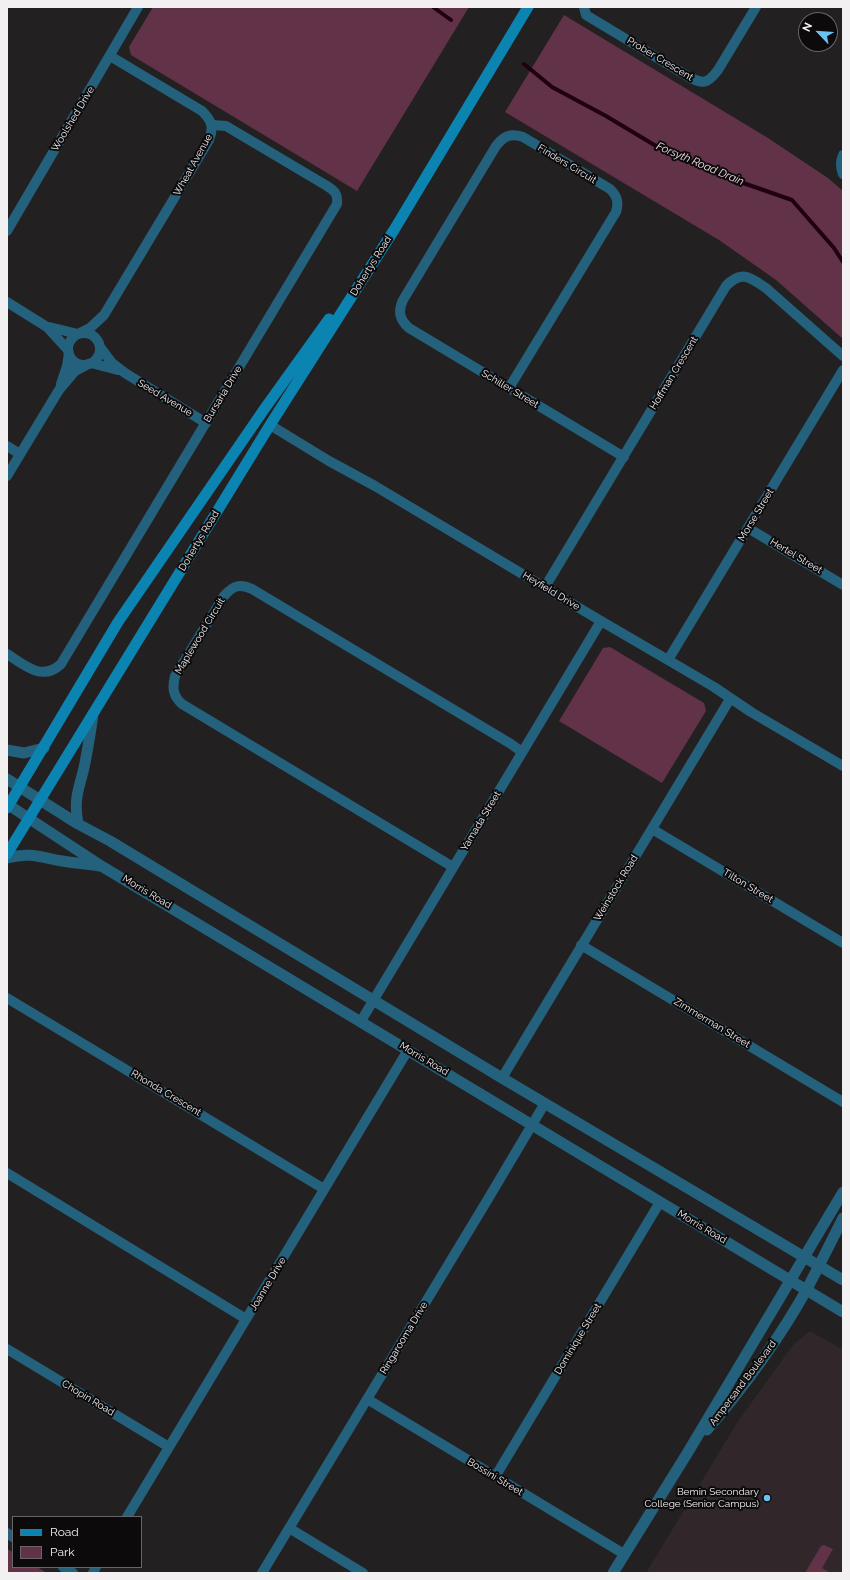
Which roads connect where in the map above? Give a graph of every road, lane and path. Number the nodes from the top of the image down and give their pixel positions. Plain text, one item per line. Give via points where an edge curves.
1 (138, 7) edge
2 (528, 7) edge
3 (584, 7) edge
4 (756, 7) edge
5 (110, 56) junction
6 (212, 125) junction
7 (843, 155) edge
8 (843, 174) edge
9 (394, 230) junction
10 (7, 231) edge
11 (7, 302) edge
12 (106, 311) junction
13 (400, 316) joint
14 (47, 327) junction
15 (79, 334) junction
16 (100, 345) junction
17 (68, 351) junction
18 (843, 356) edge
19 (90, 363) junction
20 (843, 370) edge
21 (125, 374) junction
22 (509, 388) junction
23 (59, 390) junction
24 (258, 418) junction
25 (206, 423) junction
26 (270, 424) junction
27 (7, 446) edge
28 (20, 454) junction
29 (624, 457) junction
30 (7, 476) edge
31 (748, 528) junction
32 (843, 585) edge
33 (545, 587) junction
34 (601, 621) junction
35 (7, 654) edge
36 (668, 660) junction
37 (730, 699) junction
38 (93, 714) junction
39 (44, 748) junction
40 (7, 750) edge
41 (522, 752) junction
42 (843, 766) edge
43 (7, 779) edge
44 (19, 788) junction
45 (40, 800) junction
46 (8, 806) edge
47 (28, 818) junction
48 (78, 824) junction
49 (652, 829) junction
50 (7, 854) edge
51 (7, 858) edge
52 (103, 867) junction
53 (453, 868) junction
54 (843, 943) edge
55 (581, 945) junction
56 (7, 998) edge
57 (374, 1000) junction
58 (361, 1021) junction
59 (408, 1050) junction
60 (502, 1078) junction
61 (843, 1102) edge
62 (545, 1103) junction
63 (532, 1125) junction
64 (7, 1173) edge
65 (324, 1189) junction
66 (843, 1192) edge
67 (660, 1202) junction
68 (843, 1218) edge
69 (804, 1257) junction
70 (819, 1266) junction
71 (790, 1280) junction
72 (843, 1280) edge
73 (806, 1290) junction
74 (843, 1312) edge
75 (246, 1318) junction
76 (7, 1349) edge
77 (367, 1399) junction
78 (169, 1447) junction
79 (688, 1452) junction
80 (495, 1477) junction
81 (128, 1516) edge
82 (289, 1528) junction
83 (624, 1554) junction
84 (262, 1573) edge
85 (363, 1573) edge
86 (613, 1573) edge

1 - 5 street, Woolshed Drive
2 - 9 main road, Dohertys Road
3 - 4 street, Prober Crescent via 586,15 698,82 711,79
5 - 6 street, Wheat Avenue via 202,111
5 - 10 street, Woolshed Drive
6 - 12 street, Wheat Avenue via 209,140
6 - 25 street, Bursaria Drive via 226,126 239,133 335,191 338,197 333,213
7 - 8 street via 840,169
9 - 24 main road, Dohertys Road
9 - 26 main road, Dohertys Road
11 - 14 street
12 - 15 street, Wheat Avenue via 97,322
12 - 16 street, Wheat Avenue via 100,332
13 - 22 street, Schiller Street via 409,328
13 - 22 street, Finders Circuit via 403,300 502,138 516,134 523,137 610,189 617,199 616,212
14 - 15 street
14 - 17 street
15 - 16 street via 85,332 94,336
15 - 17 street via 71,339
16 - 19 street via 99,354
16 - 21 street, Seed Avenue via 112,363
17 - 19 street via 74,361 83,365
17 - 23 street
18 - 29 street, Hoffman Crescent via 754,280 746,276 733,279 726,286
19 - 21 street, Seed Avenue via 110,367
19 - 23 street via 75,371
20 - 31 street, Morse Street
21 - 25 street, Seed Avenue
22 - 29 street, Schiller Street
23 - 28 street
24 - 26 main road, Heyfield Drive
24 - 39 main road, Dohertys Road via 118,622
25 - 35 street, Bursaria Drive via 61,664 49,672 41,672
26 - 33 street, Heyfield Drive
26 - 38 main road, Dohertys Road
27 - 28 street
28 - 30 street
29 - 33 street, Hoffman Crescent
31 - 32 street, Hertel Street
31 - 36 street, Morse Street
33 - 34 street, Heyfield Drive
34 - 36 street, Heyfield Drive
34 - 41 street, Yamada Street
36 - 37 street, Heyfield Drive
37 - 42 street, Heyfield Drive
37 - 49 street, Weinstock Road
38 - 45 main road, Dohertys Road
38 - 48 street via 85,764 76,794
39 - 40 street via 24,753
39 - 44 main road, Dohertys Road
41 - 53 street, Yamada Street
41 - 53 street, Maplewood Circuit via 244,585 236,586 224,596 175,676 173,693 182,704
43 - 44 street
44 - 45 street
44 - 46 main road, Dohertys Road
45 - 47 main road, Dohertys Road
45 - 48 street
46 - 47 street, Morris Road
47 - 50 main road, Dohertys Road
47 - 52 street, Morris Road
48 - 57 street
49 - 54 street, Tilton Street
49 - 55 street, Weinstock Road
51 - 52 street via 20,854 34,854
52 - 58 street, Morris Road
53 - 57 street, Yamada Street
55 - 60 street, Weinstock Road
55 - 61 street, Zimmerman Street
56 - 65 street, Rhonda Crescent
57 - 58 street, Yamada Street
57 - 60 street
58 - 59 street, Morris Road
59 - 63 street, Morris Road
59 - 65 street, Joanne Drive
60 - 62 street
62 - 63 street, Ringarooma Drive
62 - 69 street
63 - 67 street, Morris Road
63 - 77 street, Ringarooma Drive
64 - 75 street
65 - 75 street, Joanne Drive
66 - 69 street, Ampersand Boulevard
67 - 71 street, Morris Road
67 - 80 street, Dominique Street
68 - 70 street, Ampersand Boulevard
69 - 70 street
69 - 71 street, Ampersand Boulevard
70 - 72 street
70 - 73 street, Ampersand Boulevard
71 - 73 street, Morris Road
71 - 79 street, Ampersand Boulevard
73 - 74 street, Morris Road
73 - 79 street, Ampersand Boulevard via 760,1364
75 - 78 street, Joanne Drive
76 - 78 street, Chopin Road
77 - 80 street, Bossini Street
77 - 82 street, Ringarooma Drive
78 - 81 street, Joanne Drive
79 - 83 street, Ampersand Boulevard
80 - 83 street, Bossini Street
82 - 84 street, Ringarooma Drive
82 - 85 street
83 - 86 street, Ampersand Boulevard

